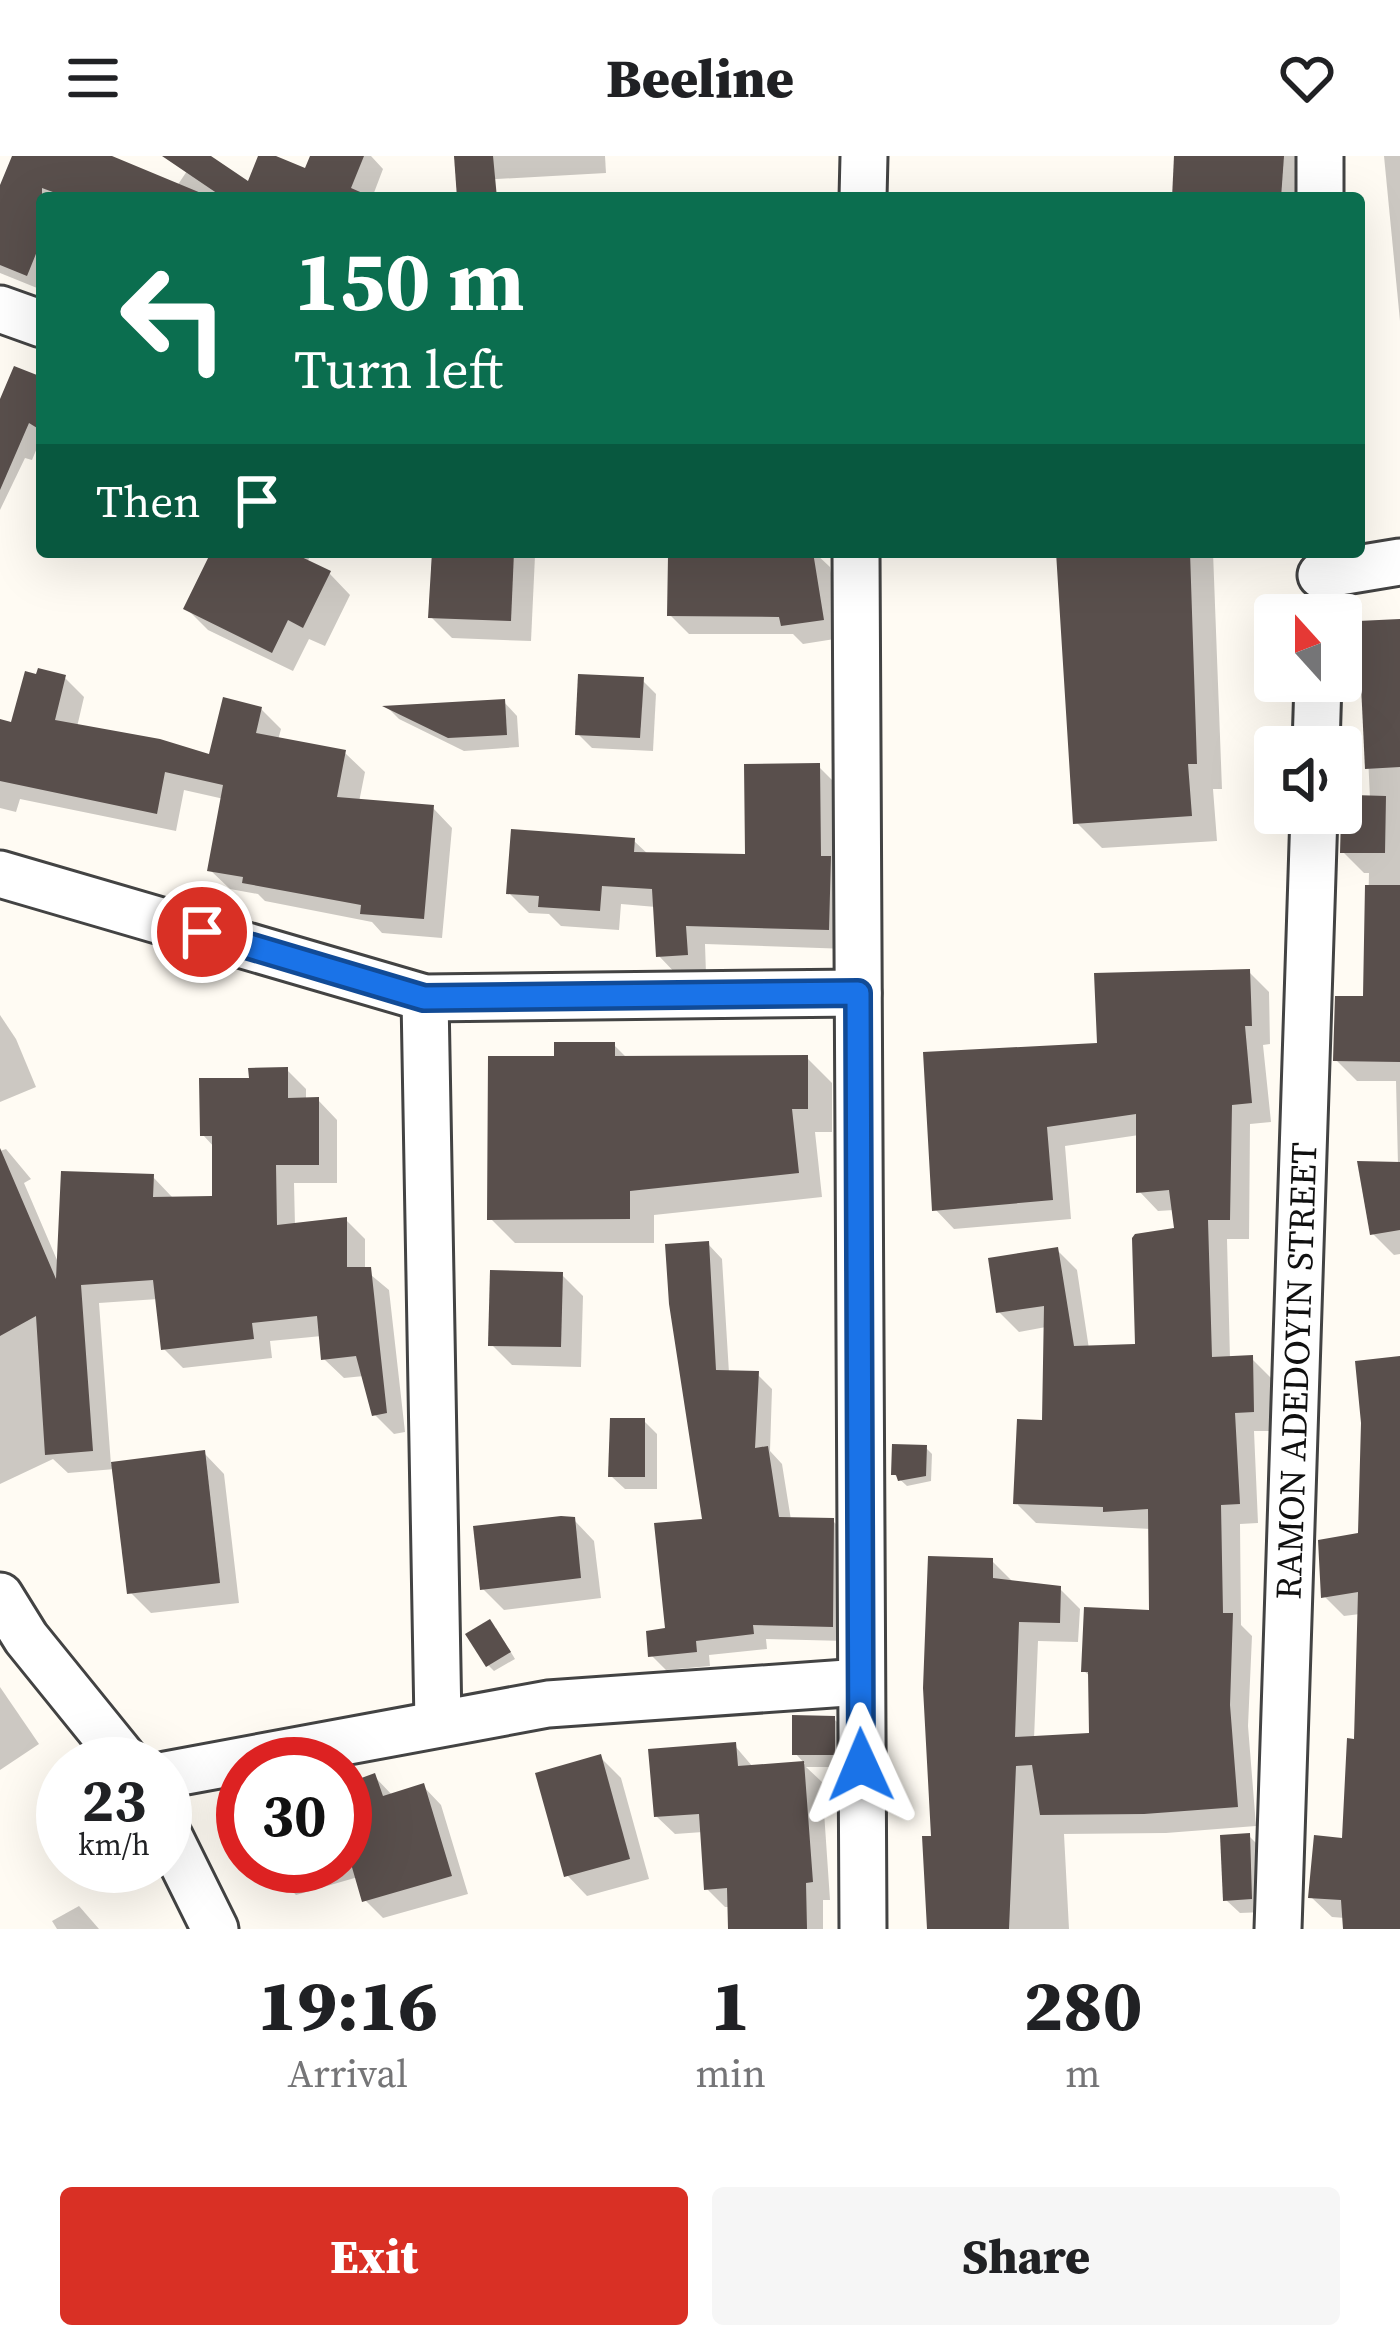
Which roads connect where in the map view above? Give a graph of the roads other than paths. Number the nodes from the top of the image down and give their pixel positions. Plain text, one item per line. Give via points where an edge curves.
1 (864, 156) edge
2 (1320, 156) edge
3 (862, 192) edge
4 (1320, 192) edge
5 (0, 309) edge
6 (36, 323) edge
7 (856, 558) edge
8 (1400, 562) edge
9 (1321, 581) edge
10 (1313, 834) edge
11 (0, 874) edge
12 (858, 993) junction
13 (424, 998) junction
14 (0, 1596) edge
15 (860, 1682) junction
16 (438, 1723) junction
17 (106, 1737) edge
18 (192, 1770) edge
19 (192, 1883) edge
20 (215, 1929) edge
21 (863, 1929) edge
22 (1278, 1929) edge

1 - 3 street
2 - 4 street
5 - 6 street
7 - 12 street
8 - 9 street
10 - 22 street, RAMON ADEDOYIN STREET
11 - 13 street
12 - 13 street
12 - 15 street
13 - 16 street
14 - 17 street
15 - 16 street via 548,1704
15 - 21 street
16 - 18 street
19 - 20 street

